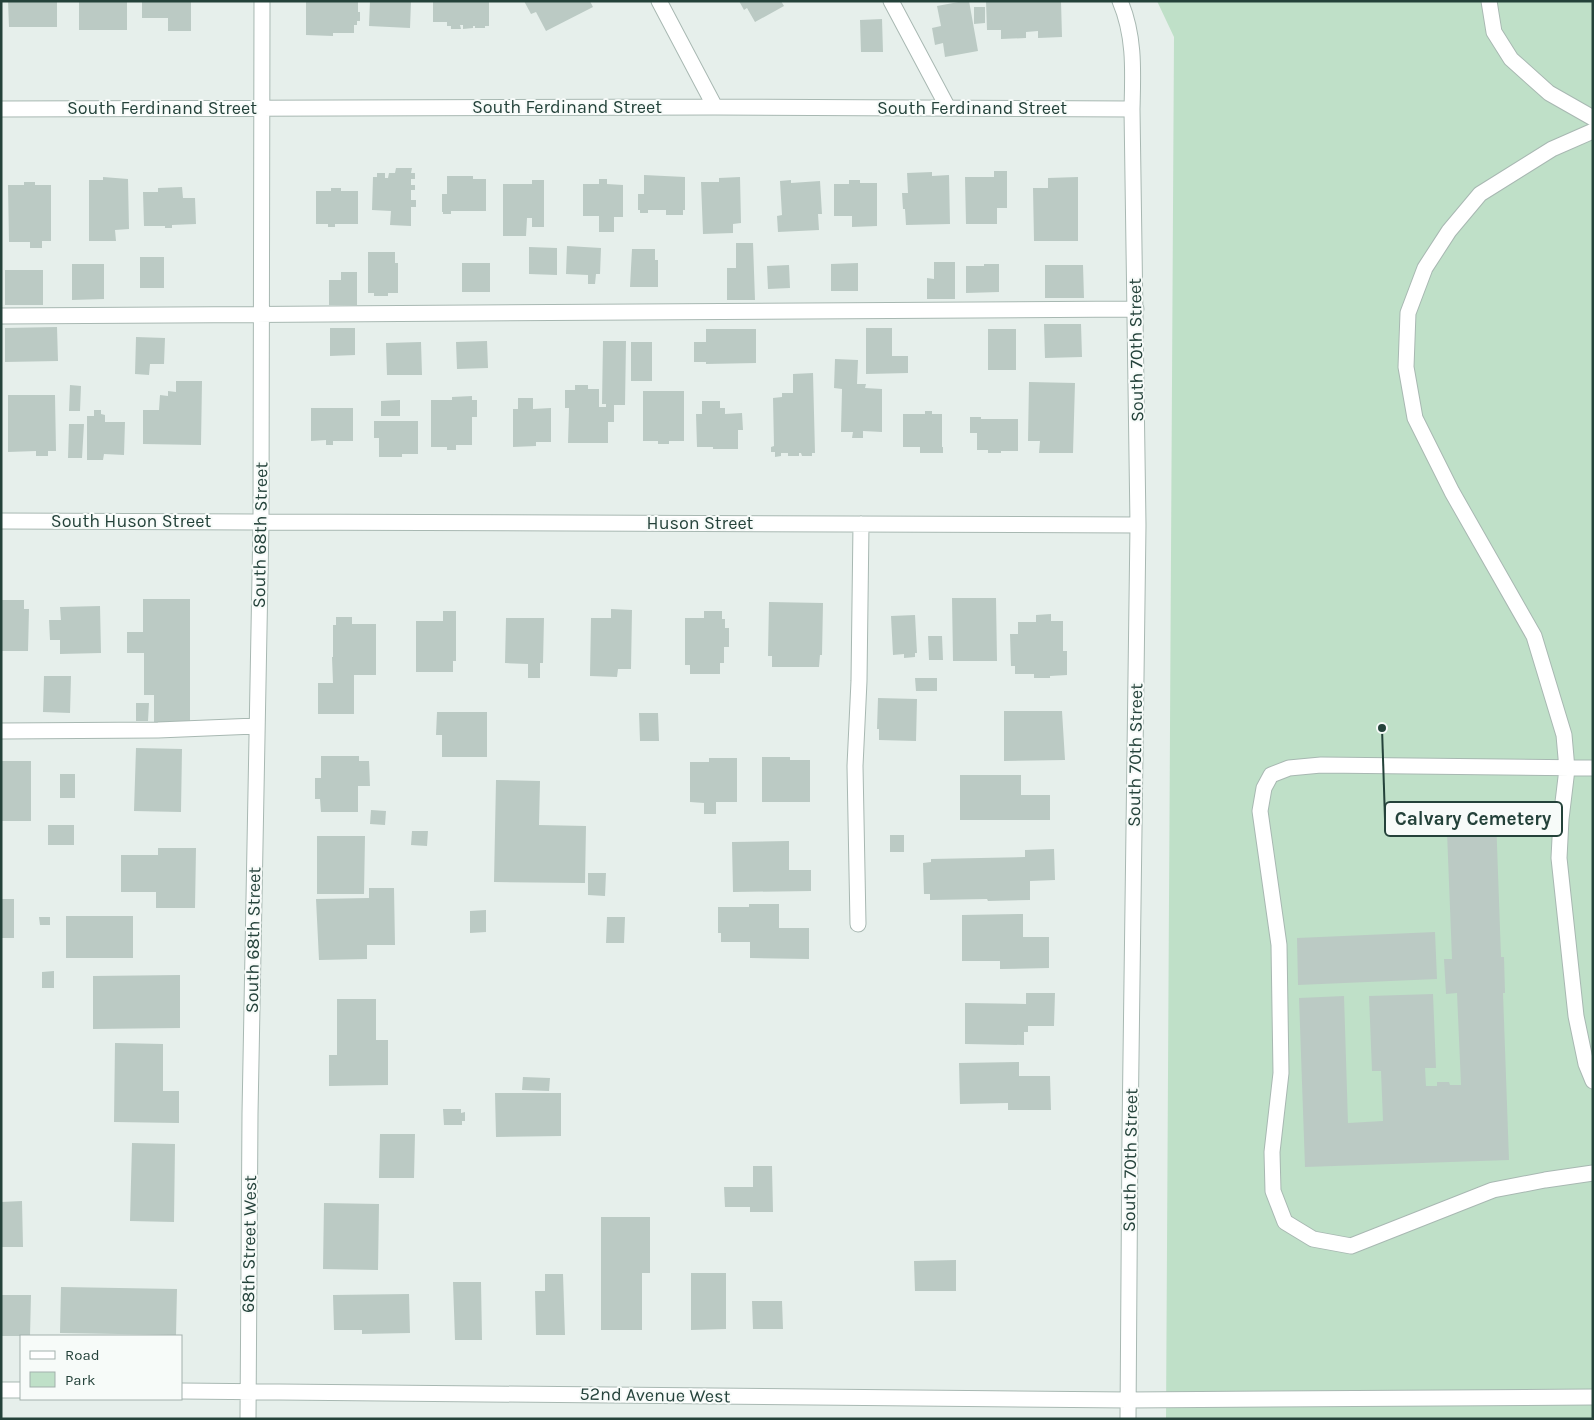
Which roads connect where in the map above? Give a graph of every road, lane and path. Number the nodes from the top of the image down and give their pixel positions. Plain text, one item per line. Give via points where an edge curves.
1 (262, 1) edge
2 (659, 1) edge
3 (891, 1) edge
4 (1120, 1) edge
5 (1490, 1) edge
6 (715, 107) junction
7 (263, 108) junction
8 (948, 108) junction
9 (1, 109) edge
10 (1132, 109) junction
11 (1593, 118) edge
12 (1593, 131) edge
13 (1136, 309) junction
14 (261, 315) junction
15 (1, 316) edge
16 (1, 521) edge
17 (261, 522) junction
18 (861, 524) junction
19 (1138, 525) junction
20 (257, 726) junction
21 (1, 731) edge
22 (1567, 768) junction
23 (1593, 768) edge
24 (858, 924) dead end
25 (251, 1069) joint
26 (1593, 1081) edge
27 (1593, 1173) edge
28 (1, 1390) edge
29 (20, 1390) edge
30 (182, 1391) edge
31 (247, 1392) junction
32 (1593, 1397) edge
33 (1128, 1400) junction
34 (248, 1419) edge
35 (1128, 1419) edge

1 - 7 street, South 68th Street
2 - 6 street
3 - 8 street
4 - 10 street, South 70th Street via 1131,34
5 - 11 street via 1494,32 1511,59 1549,93
6 - 7 street, South Ferdinand Street
6 - 8 street, South Ferdinand Street
7 - 9 street, South Ferdinand Street
7 - 14 street, South 68th Street
8 - 10 street, South Ferdinand Street
10 - 13 street, South 70th Street
12 - 22 street via 1552,149 1480,194 1449,231 1425,268 1408,313 1406,367 1415,418 1452,492 1534,636 1564,735
13 - 14 street
13 - 19 street, South 70th Street
14 - 15 street
14 - 17 street, South 68th Street
16 - 17 street, South Huson Street
17 - 18 street, Huson Street
17 - 20 street, South 68th Street
18 - 19 street, Huson Street
18 - 24 street via 855,766
19 - 33 street, South 70th Street
20 - 21 street
20 - 25 street, South 68th Street
22 - 23 street
22 - 26 street via 1559,858 1576,1016
22 - 27 street via 1321,765 1289,768 1271,775 1264,788 1260,812 1279,944 1280,1073 1272,1152 1273,1191 1285,1222 1313,1239 1351,1246 1493,1190
25 - 31 street, 68th Street West
28 - 29 street
30 - 31 street, 52nd Avenue West
31 - 33 street, 52nd Avenue West
31 - 34 street, 68th Street West
32 - 33 street, 52nd Avenue West
33 - 35 street, South 70th Street

